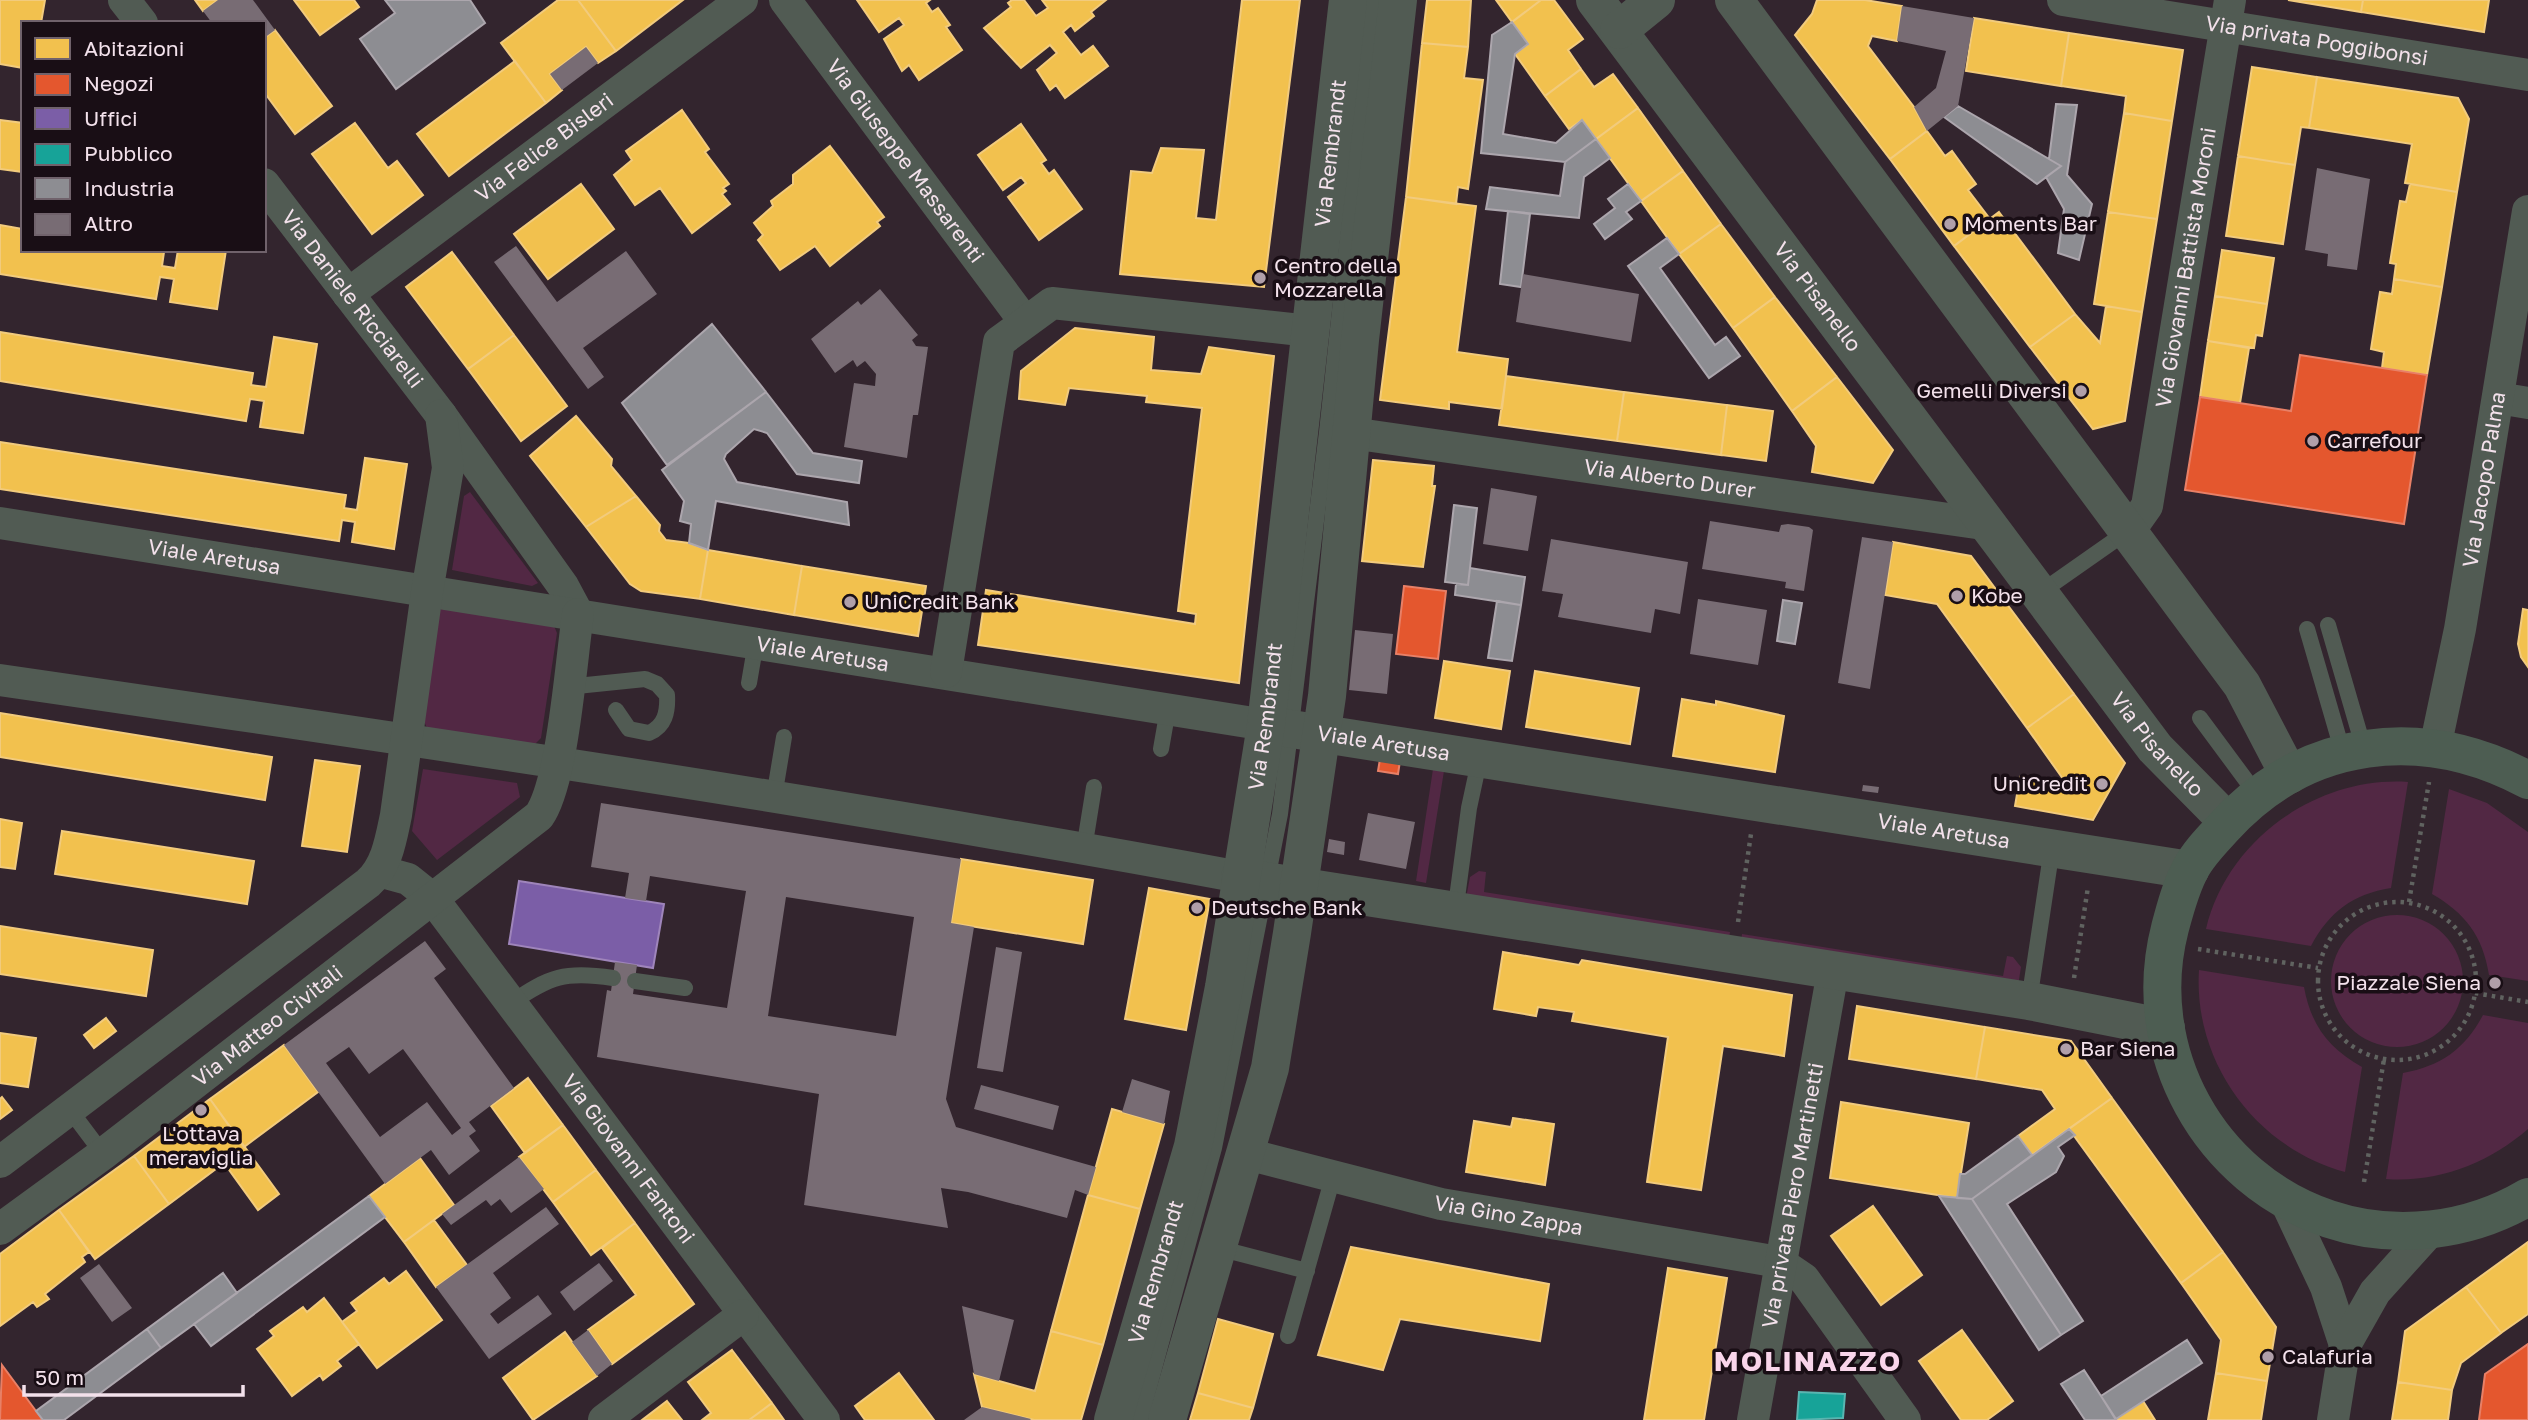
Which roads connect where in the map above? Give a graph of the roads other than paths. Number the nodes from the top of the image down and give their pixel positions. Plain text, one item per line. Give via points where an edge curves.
1 (124, 0) edge
2 (741, 0) edge
3 (785, 0) edge
4 (1348, 0) edge
5 (1373, 0) edge
6 (1398, 0) edge
7 (1595, 0) edge
8 (1656, 0) edge
9 (1734, 0) edge
10 (2063, 0) edge
11 (2228, 12) edge
12 (140, 21) edge
13 (1619, 30) junction
14 (2528, 75) edge
15 (266, 187) edge
16 (2528, 211) edge
17 (348, 294) junction
18 (1025, 322) junction
19 (1310, 331) junction
20 (2513, 401) edge
21 (441, 415) junction
22 (1351, 433) junction
23 (0, 523) edge
24 (1990, 525) junction
25 (2130, 530) junction
26 (427, 592) junction
27 (2041, 592) junction
28 (578, 614) junction
29 (2328, 625) dead end
30 (2307, 629) dead end
31 (756, 642) junction
32 (946, 672) junction
33 (0, 680) edge
34 (749, 683) dead end
35 (567, 687) junction
36 (1168, 709) junction
37 (616, 710) dead end
38 (2200, 718) dead end
39 (1294, 729) junction
40 (784, 737) dead end
41 (406, 739) junction
42 (1161, 750) dead end
43 (2353, 751) junction
44 (1480, 757) junction
45 (2432, 763) junction
46 (556, 764) junction
47 (2289, 775) junction
48 (2528, 780) edge
49 (1094, 787) dead end
50 (2257, 795) junction
51 (774, 797) junction
52 (2228, 822) junction
53 (2052, 847) junction
54 (1084, 849) junction
55 (2190, 870) junction
56 (379, 871) junction
57 (1268, 883) junction
58 (433, 899) junction
59 (1455, 913) junction
60 (1833, 971) junction
61 (613, 978) dead end
62 (635, 981) dead end
63 (685, 988) dead end
64 (2029, 1001) junction
65 (511, 1003) junction
66 (2166, 1028) junction
67 (70, 1110) junction
68 (1243, 1153) junction
69 (103, 1154) junction
70 (0, 1162) edge
71 (1333, 1177) junction
72 (2528, 1196) edge
73 (2285, 1200) junction
74 (0, 1229) edge
75 (2431, 1230) junction
76 (1216, 1247) junction
77 (1779, 1262) junction
78 (1307, 1271) junction
79 (743, 1315) junction
80 (1288, 1336) dead end
81 (2345, 1345) junction
82 (604, 1420) edge
83 (824, 1420) edge
84 (1113, 1420) edge
85 (1140, 1420) edge
86 (1167, 1420) edge
87 (1753, 1420) edge
88 (1905, 1420) edge
89 (2333, 1420) edge

1 - 12 street
2 - 17 street, Via Felice Bisleri
3 - 18 street, Via Giuseppe Massarenti
4 - 19 street, Via Rembrandt
5 - 39 lane, Via Rembrandt
6 - 22 street, Via Rembrandt
7 - 13 street, Via Pisanello
8 - 13 street
9 - 25 street
10 - 11 street, Via privata Poggibonsi
11 - 14 street, Via privata Poggibonsi
11 - 25 street, Via Giovanni Battista Moroni via 2147,506
13 - 24 street, Via Pisanello
15 - 17 street, Via Daniele Ricciarelli
16 - 20 street, Via Jacopo Palma
17 - 21 street, Via Daniele Ricciarelli
18 - 19 street via 1052,303
18 - 32 street via 999,342
19 - 39 street, Via Rembrandt
20 - 45 street, Via Jacopo Palma
21 - 26 street via 448,468
21 - 28 street, Via Daniele Ricciarelli via 563,586
22 - 24 street, Via Alberto Durer
22 - 39 street, Via Rembrandt
23 - 26 street, Viale Aretusa
24 - 27 street, Via Pisanello
25 - 27 lane
25 - 47 street via 2242,685
26 - 28 street, Viale Aretusa
26 - 41 street
27 - 52 street, Via Pisanello via 2155,748
28 - 31 street, Viale Aretusa
28 - 35 street
29 - 43 lane
30 - 43 lane
31 - 32 street, Viale Aretusa
31 - 34 lane
32 - 36 street, Viale Aretusa
33 - 41 street
35 - 37 lane via 645,679 667,695 663,721 649,733 629,729
35 - 46 street
36 - 39 street, Viale Aretusa
36 - 42 lane
38 - 50 lane
39 - 44 street, Viale Aretusa
39 - 57 street, Via Rembrandt
39 - 57 street, Via Rembrandt
40 - 51 lane
41 - 46 street
41 - 56 street via 391,839
43 - 45 main road via 2400,746
43 - 47 main road
44 - 53 street, Viale Aretusa
44 - 59 lane
45 - 48 main road via 2474,756
46 - 51 street
46 - 58 street, Via Matteo Civitali via 539,816
47 - 50 main road
49 - 54 lane
50 - 52 main road
51 - 54 street
52 - 55 main road
53 - 55 street, Viale Aretusa
53 - 64 lane
54 - 57 street
55 - 66 main road via 2166,944 2162,974
56 - 58 street via 408,879
56 - 67 street
57 - 59 street
57 - 68 street, Via Rembrandt via 1270,1068
57 - 84 street, Via Rembrandt via 1224,987 1193,1146
57 - 85 lane, Via Rembrandt via 1214,1148
58 - 65 street, Via Giovanni Fantoni
58 - 69 street, Via Matteo Civitali
59 - 60 street
60 - 64 street
60 - 77 street, Via privata Piero Martinetti
61 - 65 lane via 557,976
62 - 63 lane
64 - 66 street
65 - 79 street, Via Giovanni Fantoni
66 - 73 main road via 2174,1063 2199,1118 2237,1165
67 - 69 lane
67 - 70 street
68 - 71 street, Via Gino Zappa
68 - 76 street, Via Rembrandt
69 - 74 street, Via Matteo Civitali
71 - 77 street, Via Gino Zappa via 1441,1204
71 - 78 lane
72 - 75 main road via 2490,1216
73 - 75 main road via 2313,1214 2371,1229
73 - 81 street via 2326,1287
75 - 81 street via 2375,1292
76 - 78 lane
76 - 86 street, Via Rembrandt
77 - 87 street, Via privata Piero Martinetti
77 - 88 street via 1804,1279
78 - 80 lane
79 - 82 street
79 - 83 street, Via Giovanni Fantoni
81 - 89 street

